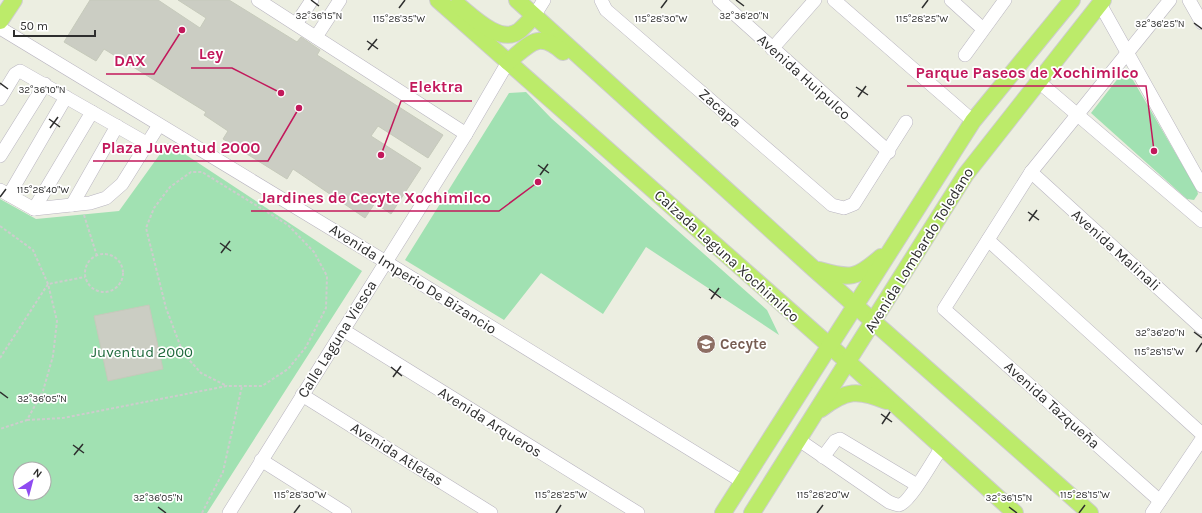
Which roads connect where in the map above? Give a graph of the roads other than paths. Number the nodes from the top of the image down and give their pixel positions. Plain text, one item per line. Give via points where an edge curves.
1 (14, 0) edge
2 (258, 0) edge
3 (312, 0) edge
4 (340, 0) edge
5 (438, 0) edge
6 (452, 0) edge
7 (517, 0) edge
8 (544, 0) edge
9 (601, 0) edge
10 (720, 0) edge
11 (815, 0) edge
12 (834, 0) edge
13 (950, 0) edge
14 (1005, 0) edge
15 (1072, 0) edge
16 (1170, 0) edge
17 (1189, 0) edge
18 (1101, 2) edge
19 (534, 16) junction
20 (0, 21) edge
21 (1202, 23) edge
22 (296, 24) junction
23 (0, 28) edge
24 (983, 29) junction
25 (316, 37) junction
26 (772, 49) junction
27 (1128, 53) junction
28 (964, 55) dead end
29 (1026, 56) junction
30 (508, 62) junction
31 (1039, 82) junction
32 (45, 84) junction
33 (66, 97) junction
34 (0, 99) edge
35 (92, 112) junction
36 (1079, 114) junction
37 (973, 121) junction
38 (906, 122) dead end
39 (159, 125) junction
40 (117, 126) junction
41 (466, 134) junction
42 (669, 138) junction
43 (148, 144) junction
44 (889, 152) junction
45 (0, 156) edge
46 (1031, 172) junction
47 (1202, 186) edge
48 (5, 193) edge
49 (76, 204) junction
50 (34, 209) junction
51 (1202, 221) edge
52 (988, 240) junction
53 (894, 245) junction
54 (386, 262) junction
55 (814, 269) junction
56 (856, 306) junction
57 (873, 321) junction
58 (1202, 328) edge
59 (342, 330) junction
60 (829, 346) junction
61 (848, 362) junction
62 (302, 395) junction
63 (894, 404) junction
64 (815, 414) junction
65 (1202, 434) edge
66 (1202, 439) edge
67 (799, 440) junction
68 (942, 447) junction
69 (823, 457) junction
70 (261, 460) junction
71 (743, 482) junction
72 (917, 485) junction
73 (1160, 501) junction
74 (229, 513) edge
75 (345, 513) edge
76 (491, 513) edge
77 (638, 513) edge
78 (723, 513) edge
79 (752, 513) edge
80 (1016, 513) edge
81 (1090, 513) edge
82 (1152, 513) edge

1 - 20 main road
2 - 22 street
3 - 22 street
4 - 25 street
5 - 30 main road, Calzada Laguna Xochimilco
6 - 19 main road via 493,32 518,32
7 - 19 main road
8 - 19 street
9 - 44 street, Zacapa via 606,10 832,204 844,208 854,204
10 - 26 street, Avenida Huipulco
11 - 26 street
12 - 37 street
13 - 24 street
14 - 24 street
15 - 29 main road, Avenida Lombardo Toledano
16 - 27 street
17 - 21 street
18 - 27 street
18 - 31 main road, Avenida Lombardo Toledano
19 - 42 main road
22 - 25 street
23 - 39 street, Avenida Imperio De Bizancio
24 - 28 street
25 - 41 street
26 - 44 street, Avenida Huipulco
27 - 36 street
27 - 47 street
29 - 31 main road
29 - 37 main road, Avenida Lombardo Toledano
30 - 41 street, Calle Laguna Viesca
30 - 42 main road via 530,44 539,41 552,43 643,123
30 - 60 main road, Calzada Laguna Xochimilco
31 - 36 street
31 - 57 main road, Avenida Lombardo Toledano via 966,174
32 - 33 street
32 - 34 street via 20,71 15,74
32 - 45 street
33 - 35 street
33 - 48 street
35 - 40 street
35 - 50 street
36 - 46 street
36 - 51 street
37 - 53 main road, Avenida Lombardo Toledano
38 - 44 street
39 - 43 street
39 - 54 street, Avenida Imperio De Bizancio
40 - 43 street
40 - 49 street
41 - 54 street, Calle Laguna Viesca
42 - 55 main road
43 - 49 street via 115,191 106,198
46 - 52 street
46 - 58 street, Avenida Malinali
48 - 50 street
49 - 50 street
52 - 65 street
52 - 73 street, Avenida Tazqueña via 944,308
53 - 55 main road via 866,270 855,275 842,277
53 - 56 main road, Avenida Lombardo Toledano
54 - 59 street, Calle Laguna Viesca
54 - 71 street, Avenida Imperio De Bizancio
55 - 56 main road
56 - 57 main road
56 - 60 main road, Avenida Lombardo Toledano
57 - 61 main road, Avenida Lombardo Toledano
57 - 81 main road
59 - 62 street, Calle Laguna Viesca
59 - 77 street, Avenida Arqueros
60 - 61 main road, Calzada Laguna Xochimilco
60 - 71 main road, Avenida Lombardo Toledano
61 - 63 main road, Calzada Laguna Xochimilco
61 - 64 main road, Avenida Lombardo Toledano
62 - 70 street, Calle Laguna Viesca
62 - 76 street, Avenida Atletas
63 - 64 main road via 860,392 845,394
63 - 68 main road, Calzada Laguna Xochimilco
64 - 67 main road, Avenida Lombardo Toledano
66 - 73 street
67 - 69 street
67 - 79 main road, Avenida Lombardo Toledano
68 - 72 street
68 - 80 main road, Calzada Laguna Xochimilco
69 - 72 street via 836,439 840,439
69 - 72 street via 898,505 904,502
70 - 74 street, Calle Laguna Viesca
70 - 75 street
71 - 78 main road, Avenida Lombardo Toledano
73 - 82 street

